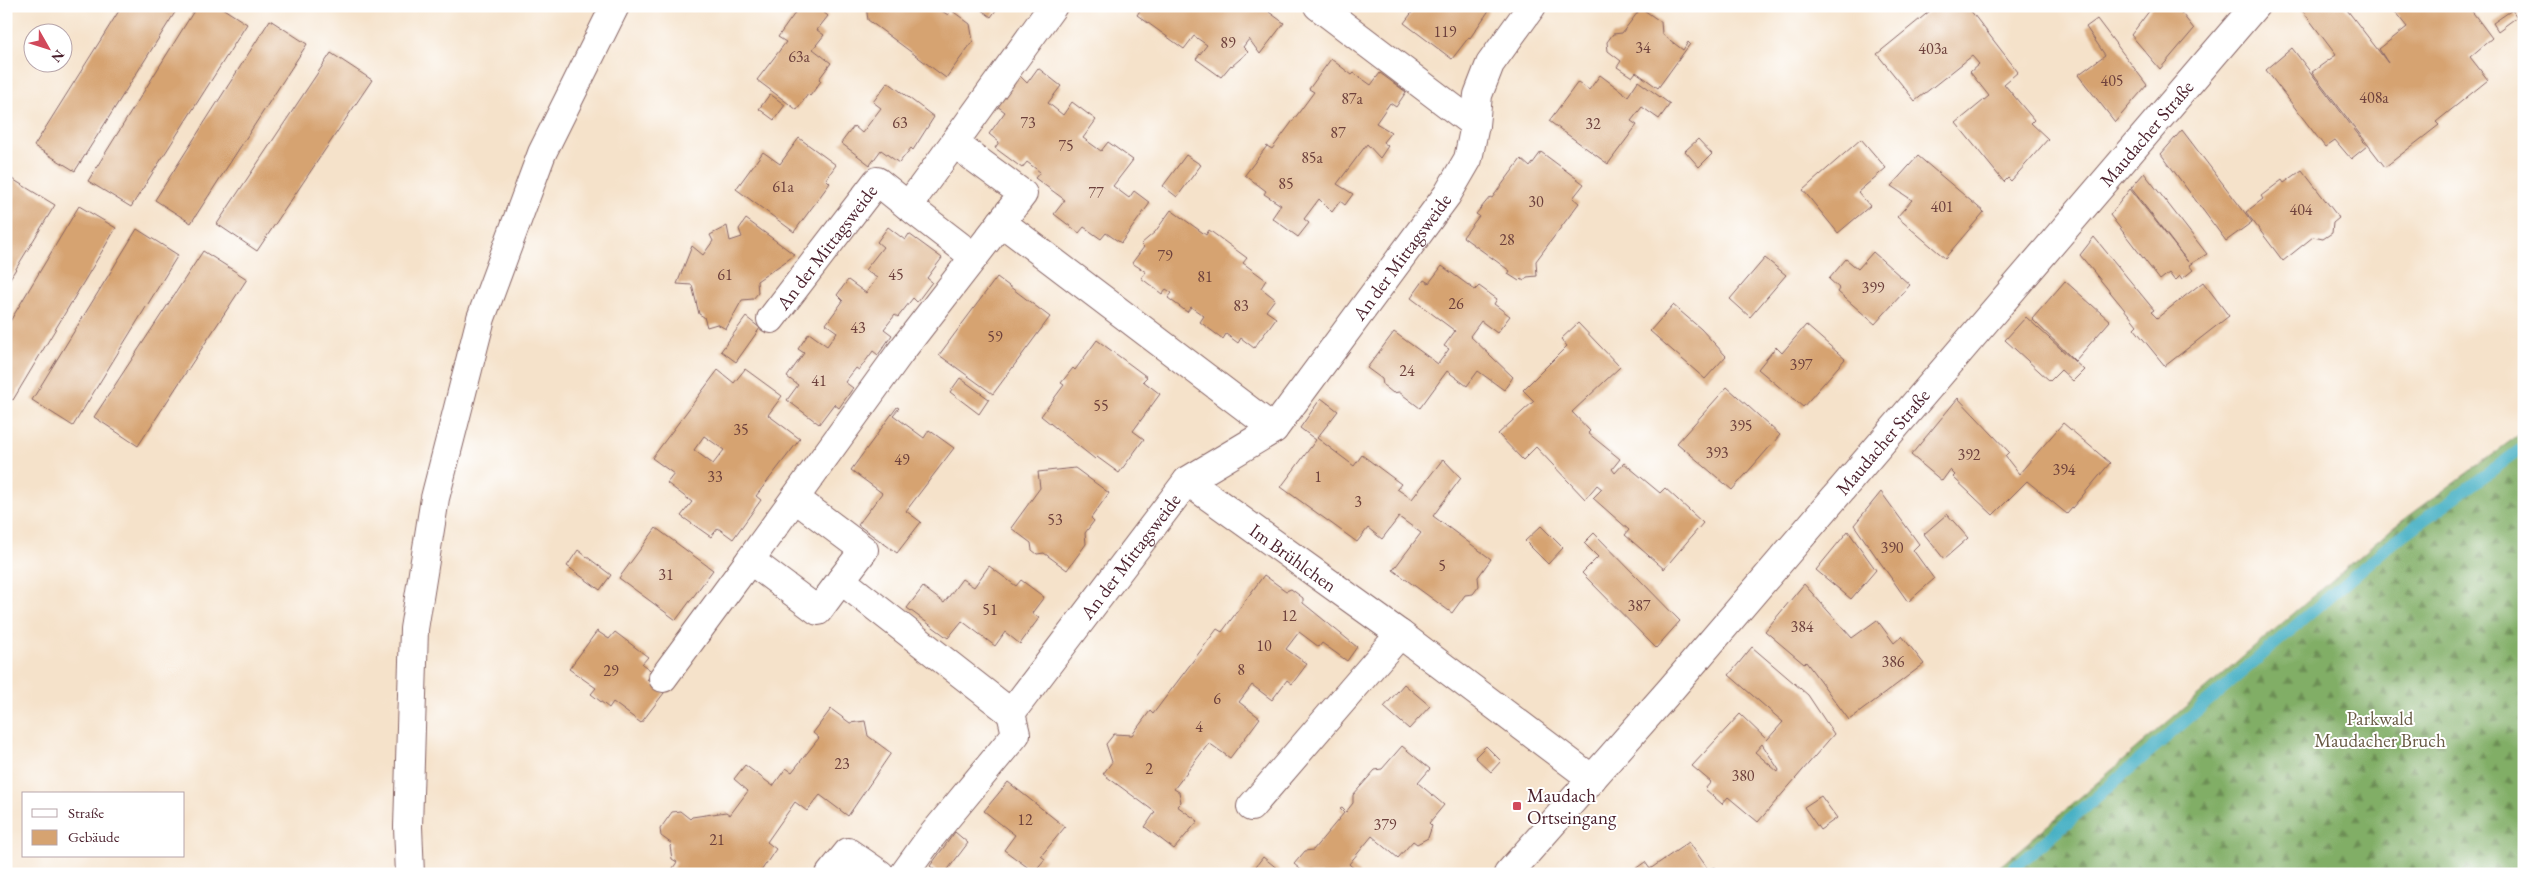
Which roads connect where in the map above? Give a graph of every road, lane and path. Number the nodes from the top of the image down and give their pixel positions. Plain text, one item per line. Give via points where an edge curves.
1 (615, 6) edge
2 (1053, 6) edge
3 (1318, 6) edge
4 (1532, 6) edge
5 (2255, 6) edge
6 (1475, 125) junction
7 (954, 143) junction
8 (908, 206) junction
9 (1001, 222) junction
10 (974, 257) junction
11 (771, 319) dead end
12 (1274, 429) junction
13 (1187, 481) junction
14 (796, 499) junction
15 (750, 560) junction
16 (841, 580) junction
17 (1400, 634) junction
18 (663, 678) dead end
19 (1011, 713) junction
20 (1592, 779) junction
21 (1251, 807) dead end
22 (410, 874) edge
23 (830, 874) edge
24 (880, 874) edge
25 (904, 874) edge
26 (1508, 874) edge

1 - 22 street via 542,153 481,318 435,498 414,629 408,828
2 - 7 street, An der Mittagsweide
3 - 6 street
4 - 6 street, An der Mittagsweide via 1490,64 1478,94
5 - 20 street, Maudacher Straße
6 - 12 street, An der Mittagsweide via 1468,159 1447,196
7 - 8 street, An der Mittagsweide
7 - 9 street via 1023,194
8 - 10 street, An der Mittagsweide
8 - 11 street, An der Mittagsweide via 877,182
9 - 10 street
9 - 12 street
10 - 14 street via 899,354
12 - 13 street, An der Mittagsweide
13 - 17 street, Im Brühlchen
13 - 19 street, An der Mittagsweide
14 - 15 street
14 - 16 street via 864,550
15 - 16 street via 818,611
15 - 18 street
16 - 19 street
17 - 20 street, Im Brühlchen
17 - 21 street
19 - 25 street via 1016,734
20 - 26 street, Maudacher Straße
23 - 24 street via 848,852

